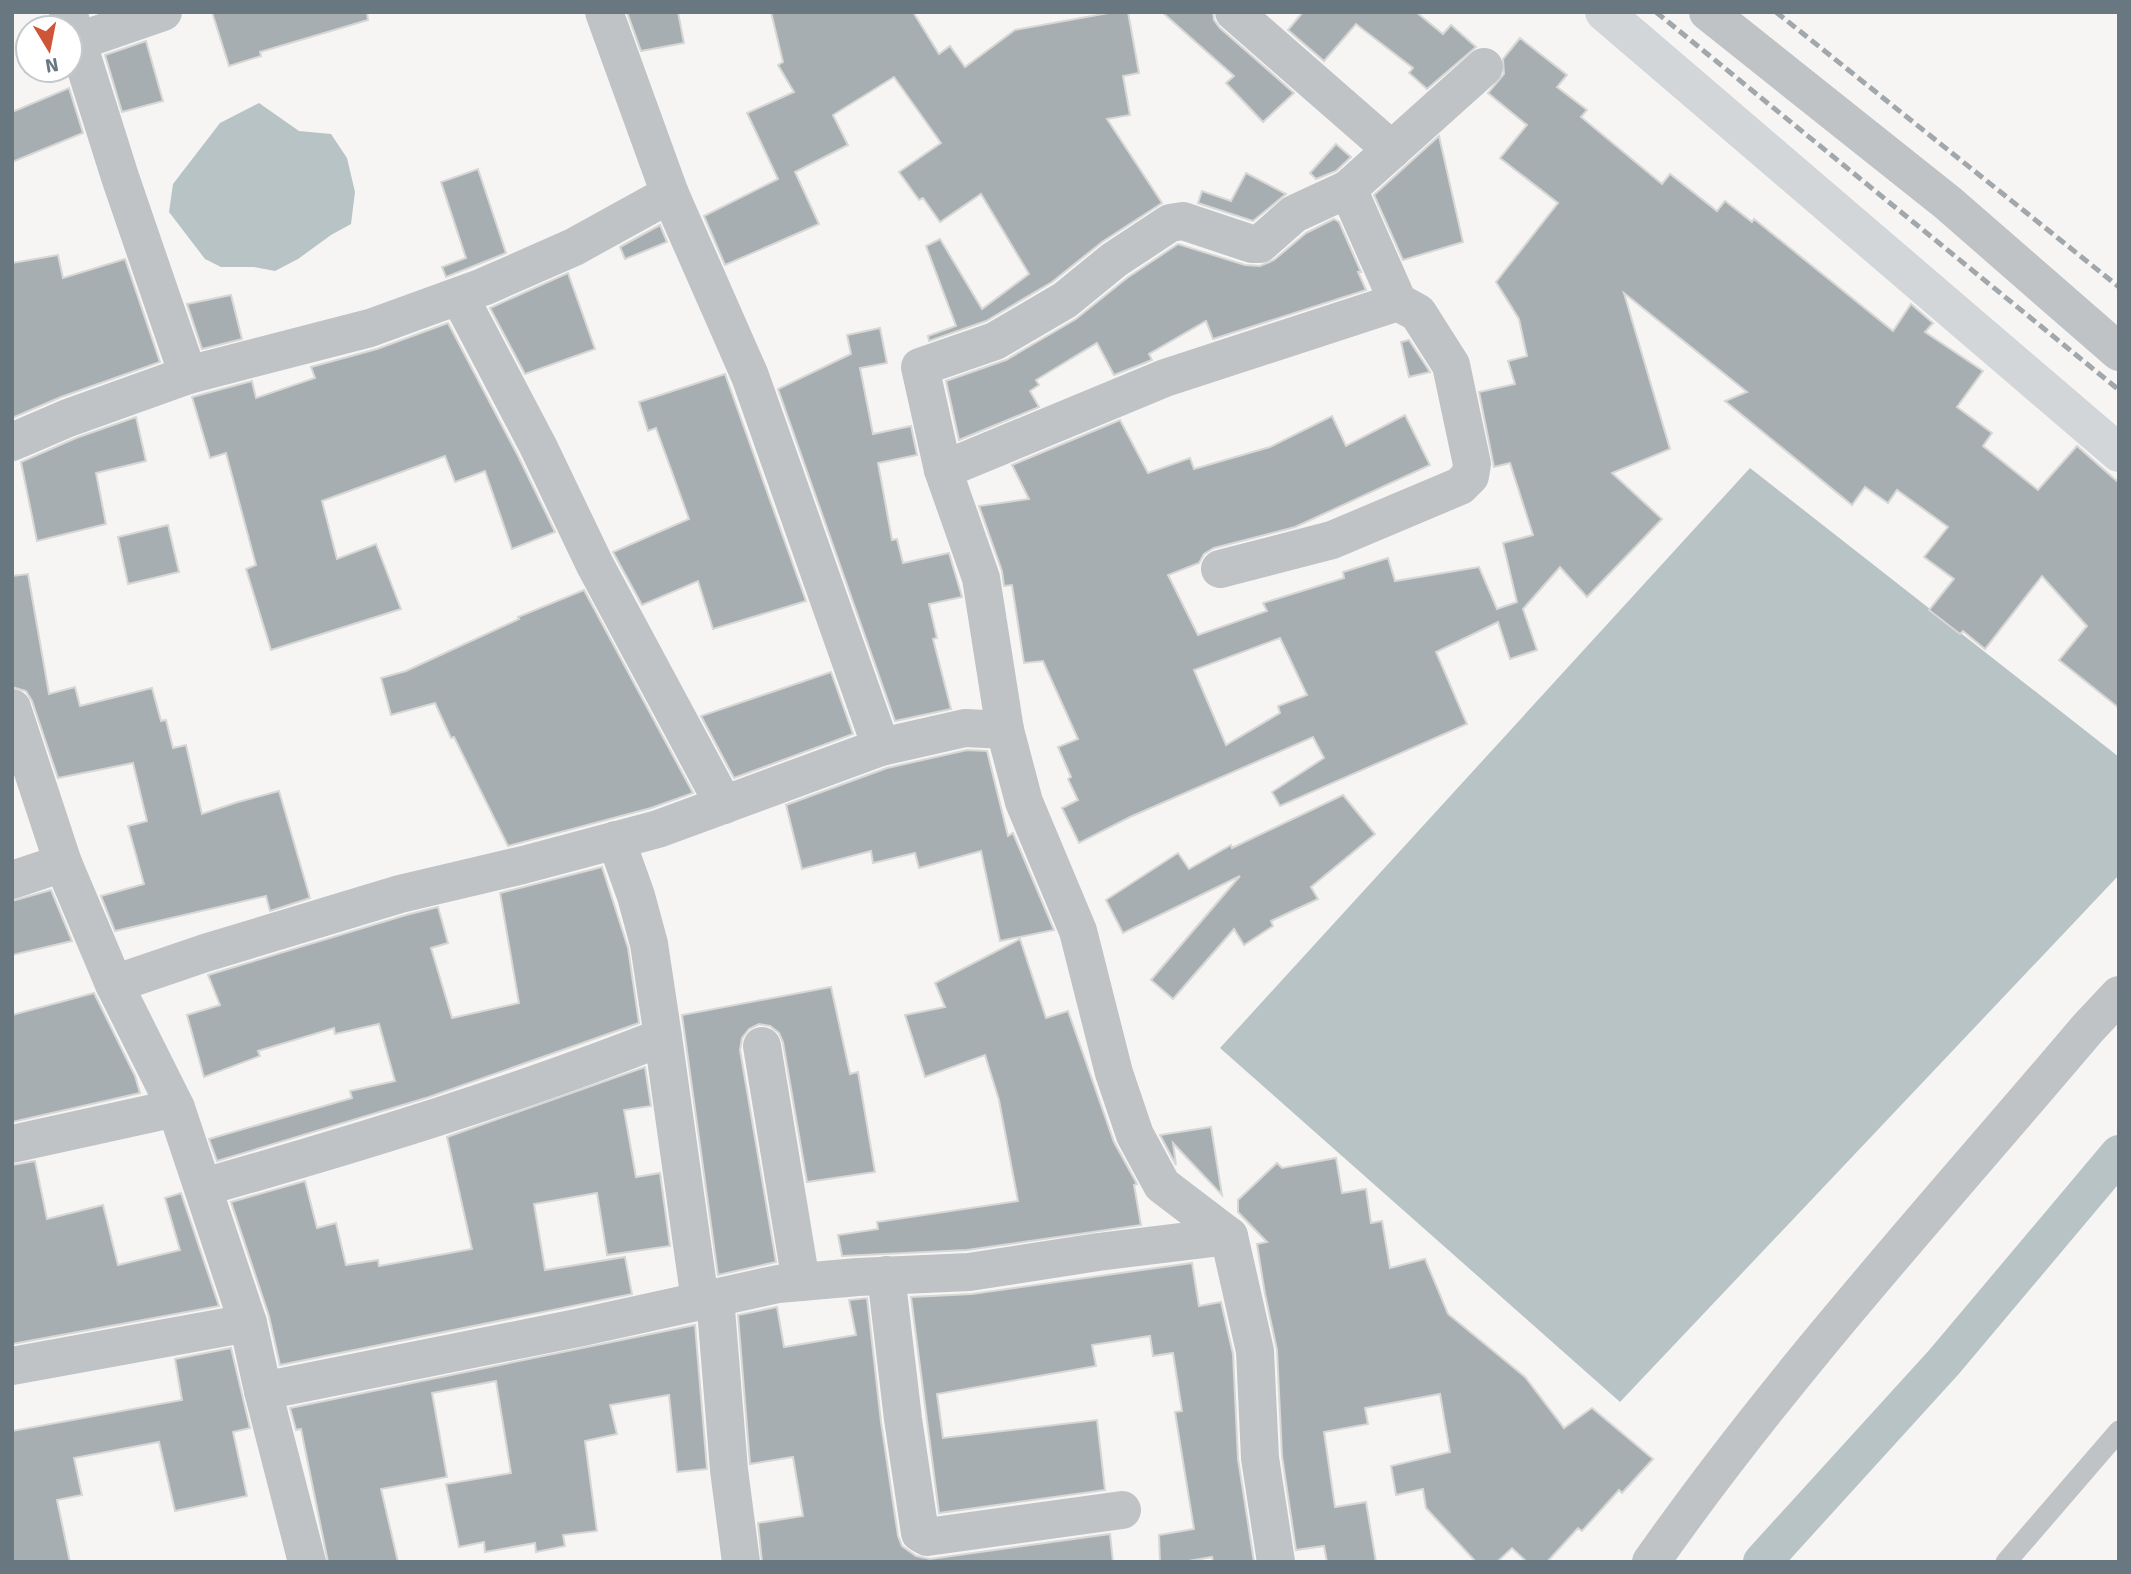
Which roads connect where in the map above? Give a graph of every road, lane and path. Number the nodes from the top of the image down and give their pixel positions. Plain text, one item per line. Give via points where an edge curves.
1 (163, 12) edge
2 (604, 12) edge
3 (1234, 12) edge
4 (1604, 12) edge
5 (1708, 12) edge
6 (84, 25) edge
7 (84, 63) edge
8 (1485, 67) dead end
9 (1392, 150) junction
10 (1348, 189) junction
11 (670, 194) junction
12 (459, 296) junction
13 (1398, 302) junction
14 (2119, 352) edge
15 (188, 375) junction
16 (12, 442) edge
17 (2119, 453) edge
18 (943, 470) junction
19 (1220, 569) dead end
20 (12, 708) edge
21 (1005, 730) junction
22 (881, 747) junction
23 (724, 805) junction
24 (616, 840) junction
25 (63, 863) junction
26 (12, 880) edge
27 (114, 984) junction
28 (2119, 995) edge
29 (663, 1037) junction
30 (762, 1046) dead end
31 (176, 1108) junction
32 (12, 1144) edge
33 (204, 1186) junction
34 (1229, 1236) junction
35 (886, 1275) junction
36 (801, 1282) junction
37 (708, 1299) junction
38 (248, 1323) junction
39 (12, 1366) edge
40 (263, 1391) junction
41 (2119, 1431) edge
42 (1122, 1510) dead end
43 (307, 1562) edge
44 (741, 1562) edge
45 (1276, 1562) edge
46 (1651, 1562) edge
47 (2006, 1562) edge

1 - 6 street
2 - 11 street
3 - 9 street
4 - 17 street
5 - 14 street via 1948,204
7 - 15 street
8 - 9 street
9 - 10 street
10 - 13 street
10 - 18 street via 1294,214 1260,244 1183,221 1170,223 1065,300 995,341 923,365 920,371
11 - 12 street via 575,247
11 - 22 street via 750,376
12 - 15 street via 370,328
12 - 23 street via 595,565
13 - 18 street via 1165,378
13 - 19 street via 1418,313 1451,365 1472,464 1470,476 1460,486 1332,540
15 - 16 street
18 - 21 street via 981,578
20 - 25 street
21 - 22 street via 965,728
21 - 34 street via 1024,802 1078,931 1114,1073 1135,1135 1162,1185
22 - 23 street
23 - 24 street
24 - 27 street via 400,894
24 - 29 street via 649,944
25 - 26 street
25 - 27 street
27 - 31 street
28 - 46 street via 1821,1342
29 - 33 street via 404,1128
29 - 37 street
30 - 36 street
31 - 32 street
31 - 33 street
33 - 38 street
34 - 35 street via 969,1272
34 - 45 street via 1255,1351 1260,1458
35 - 36 street
35 - 42 street via 920,1533 927,1536
36 - 37 street
37 - 40 street
37 - 44 street
38 - 39 street
38 - 40 street
40 - 43 street
41 - 47 lane

